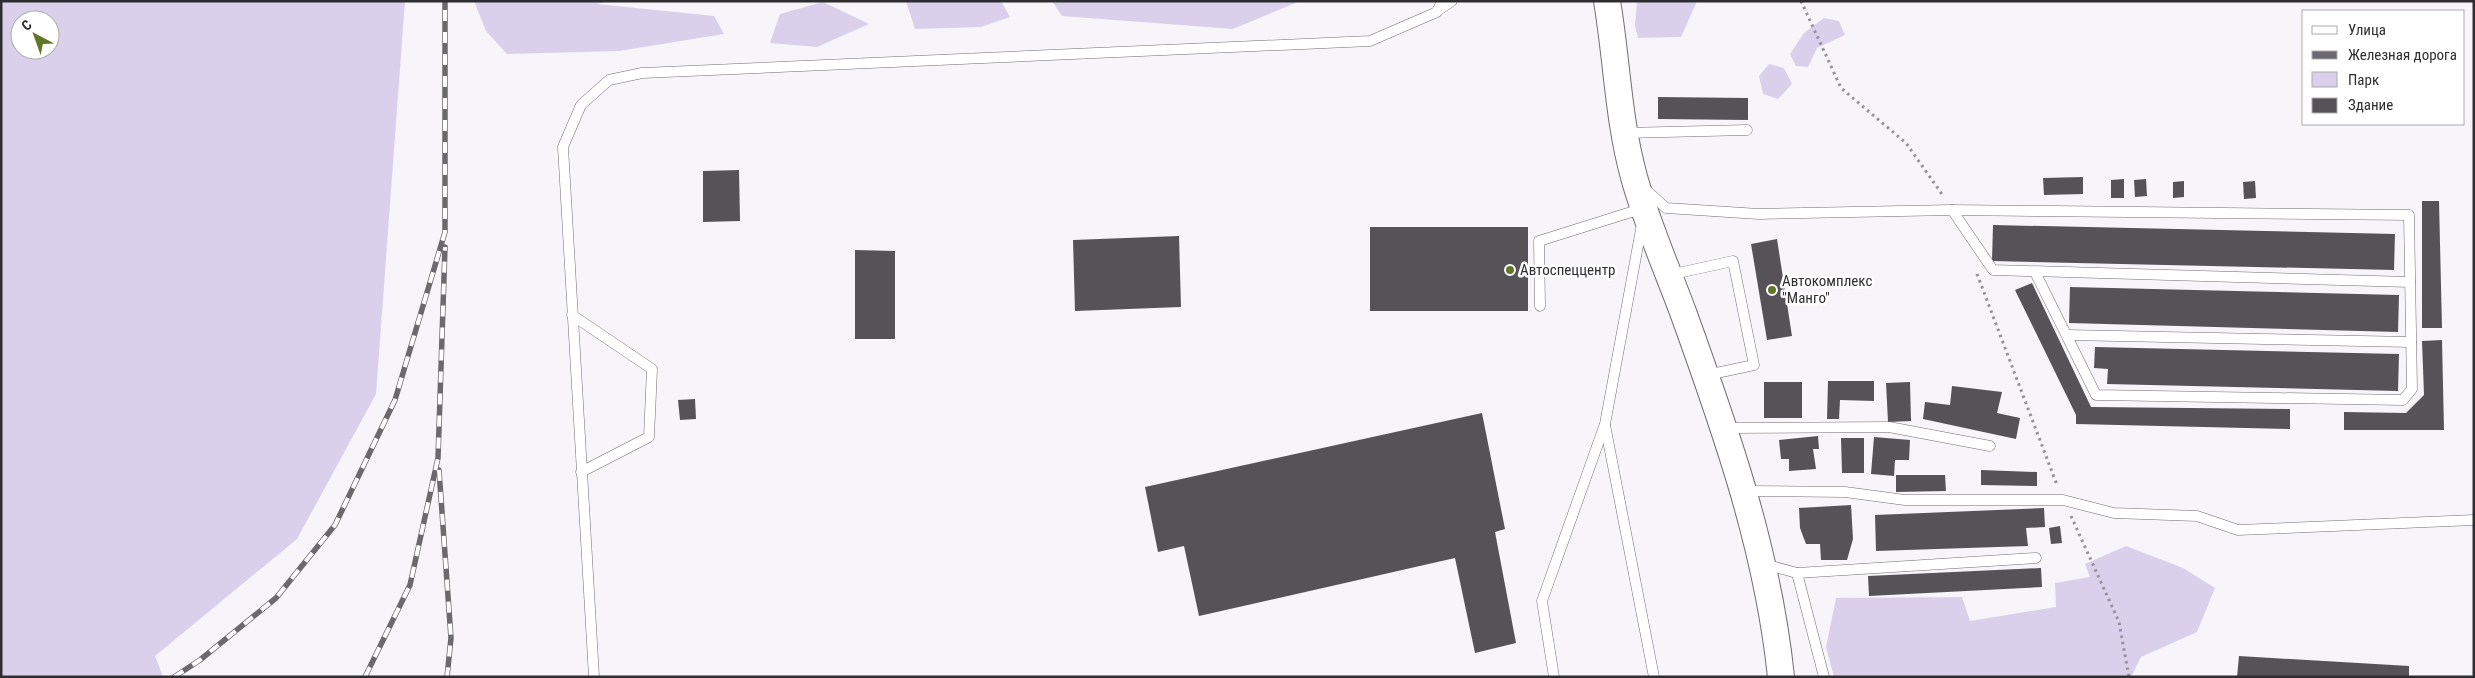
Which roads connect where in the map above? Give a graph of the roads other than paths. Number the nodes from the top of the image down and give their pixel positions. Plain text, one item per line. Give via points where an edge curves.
1 (1442, 1) edge
2 (1452, 1) edge
3 (1607, 1) edge
4 (1622, 1) edge
5 (1437, 12) junction
6 (1612, 31) junction
7 (1747, 130) dead end
8 (1624, 133) junction
9 (1634, 179) junction
10 (1645, 208) junction
11 (1952, 210) junction
12 (2036, 272) junction
13 (1669, 275) junction
14 (2410, 282) junction
15 (1540, 306) dead end
16 (572, 315) junction
17 (2067, 334) junction
18 (2411, 342) junction
19 (1706, 375) junction
20 (1605, 424) junction
21 (1725, 428) junction
22 (1990, 446) dead end
23 (581, 472) junction
24 (1744, 491) junction
25 (2474, 520) edge
26 (2036, 558) dead end
27 (1763, 563) junction
28 (1797, 573) junction
29 (594, 677) edge
30 (1554, 677) edge
31 (1654, 677) edge
32 (1781, 677) edge
33 (1824, 677) edge

1 - 5 lane
2 - 5 lane
3 - 6 street
4 - 6 street
5 - 16 lane via 1370,41 642,73 609,80 581,105 563,147
6 - 8 street
7 - 8 lane
8 - 9 street
9 - 10 street
9 - 11 lane via 1666,208 1759,214
10 - 13 street
10 - 15 lane via 1539,240
10 - 20 lane
11 - 12 lane via 1993,270
11 - 14 lane via 2409,215
12 - 14 lane
12 - 17 lane
13 - 19 street
13 - 19 lane via 1733,261 1754,366
14 - 18 lane
16 - 23 lane
16 - 23 lane via 652,369 649,436
17 - 18 lane
17 - 18 lane via 2096,395 2403,400 2412,389
19 - 21 street
20 - 30 lane via 1542,601
20 - 31 lane
21 - 22 lane via 1889,427
21 - 24 street
23 - 29 lane
24 - 25 lane via 1845,492 1905,500 2063,500 2114,513 2197,516 2238,530
24 - 27 street
26 - 28 lane
27 - 28 lane
27 - 32 street via 1777,634
28 - 33 lane

